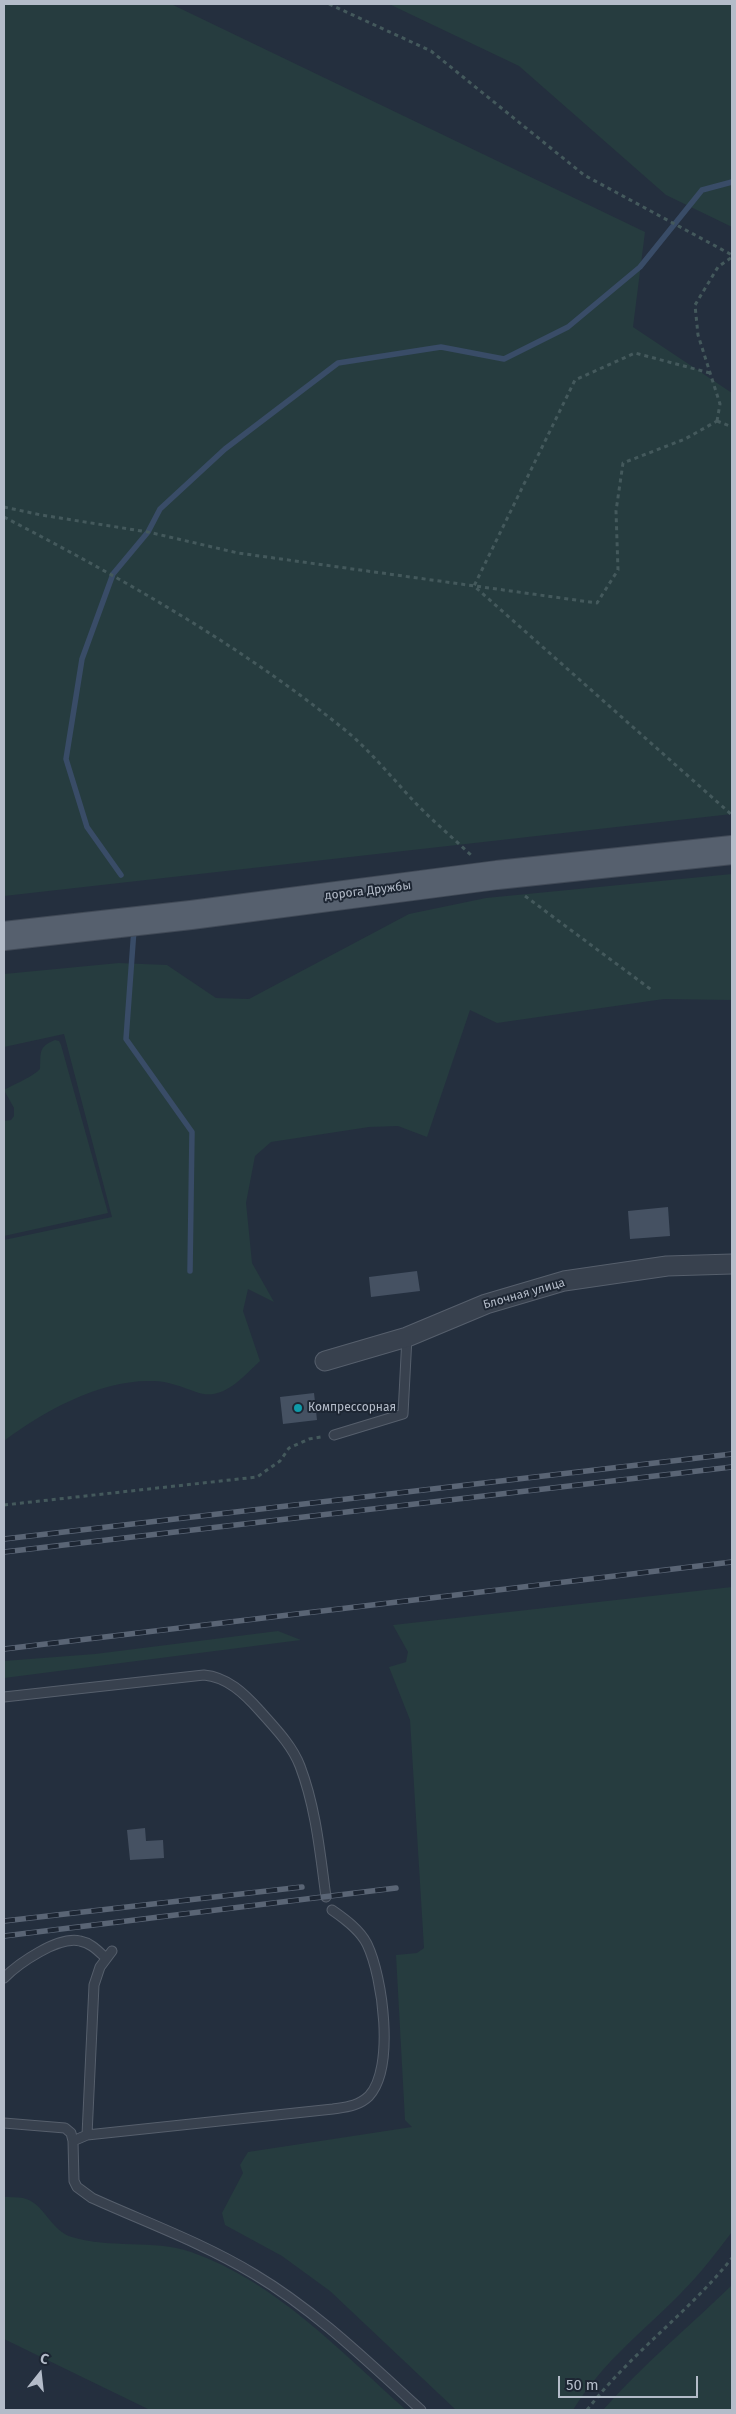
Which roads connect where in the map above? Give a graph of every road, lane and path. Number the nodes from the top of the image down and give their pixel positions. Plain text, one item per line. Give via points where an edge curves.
1 (329, 4) edge
2 (732, 256) edge
3 (710, 373) junction
4 (717, 421) junction
5 (732, 427) edge
6 (4, 507) edge
7 (4, 517) edge
8 (474, 586) junction
9 (732, 815) edge
10 (732, 850) edge
11 (496, 875) junction
12 (4, 936) edge
13 (654, 991) dead end
14 (732, 1264) edge
15 (407, 1337) junction
16 (325, 1361) dead end
17 (334, 1435) joint
18 (4, 1505) edge
19 (4, 1697) edge
20 (326, 1897) dead end
21 (332, 1910) dead end
22 (4, 1978) edge
23 (4, 2123) edge
24 (87, 2136) junction
25 (73, 2141) junction
26 (732, 2258) edge
27 (421, 2410) edge
28 (587, 2410) edge

1 - 2 path via 431,51 584,175
2 - 3 path via 718,267 695,305 698,335
3 - 4 path via 720,404
3 - 8 path via 635,353 575,380
4 - 5 path
4 - 8 path via 685,439 623,463 616,511 618,570 598,603
6 - 8 path via 148,532 238,553
7 - 11 path via 113,574 271,674 342,727 385,767 410,797
8 - 9 path
10 - 11 main road, дорога Дружбы
11 - 12 main road, дорога Дружбы
11 - 13 path
14 - 15 street, Блочная улица via 667,1266 564,1281 486,1304
15 - 16 street, Блочная улица
15 - 17 lane via 403,1414
17 - 18 path via 309,1439 289,1448 280,1461 256,1477
19 - 20 lane via 204,1675 227,1681 278,1731 300,1766 311,1800
21 - 24 lane via 367,1944 377,1973 384,2052 380,2076 368,2097 360,2103 334,2109
22 - 24 lane via 27,1959 64,1942 80,1941 109,1955 94,1985
23 - 25 lane via 66,2128
24 - 25 lane
25 - 27 lane via 74,2181 83,2193 254,2274 320,2319
26 - 28 path via 704,2290 607,2384

